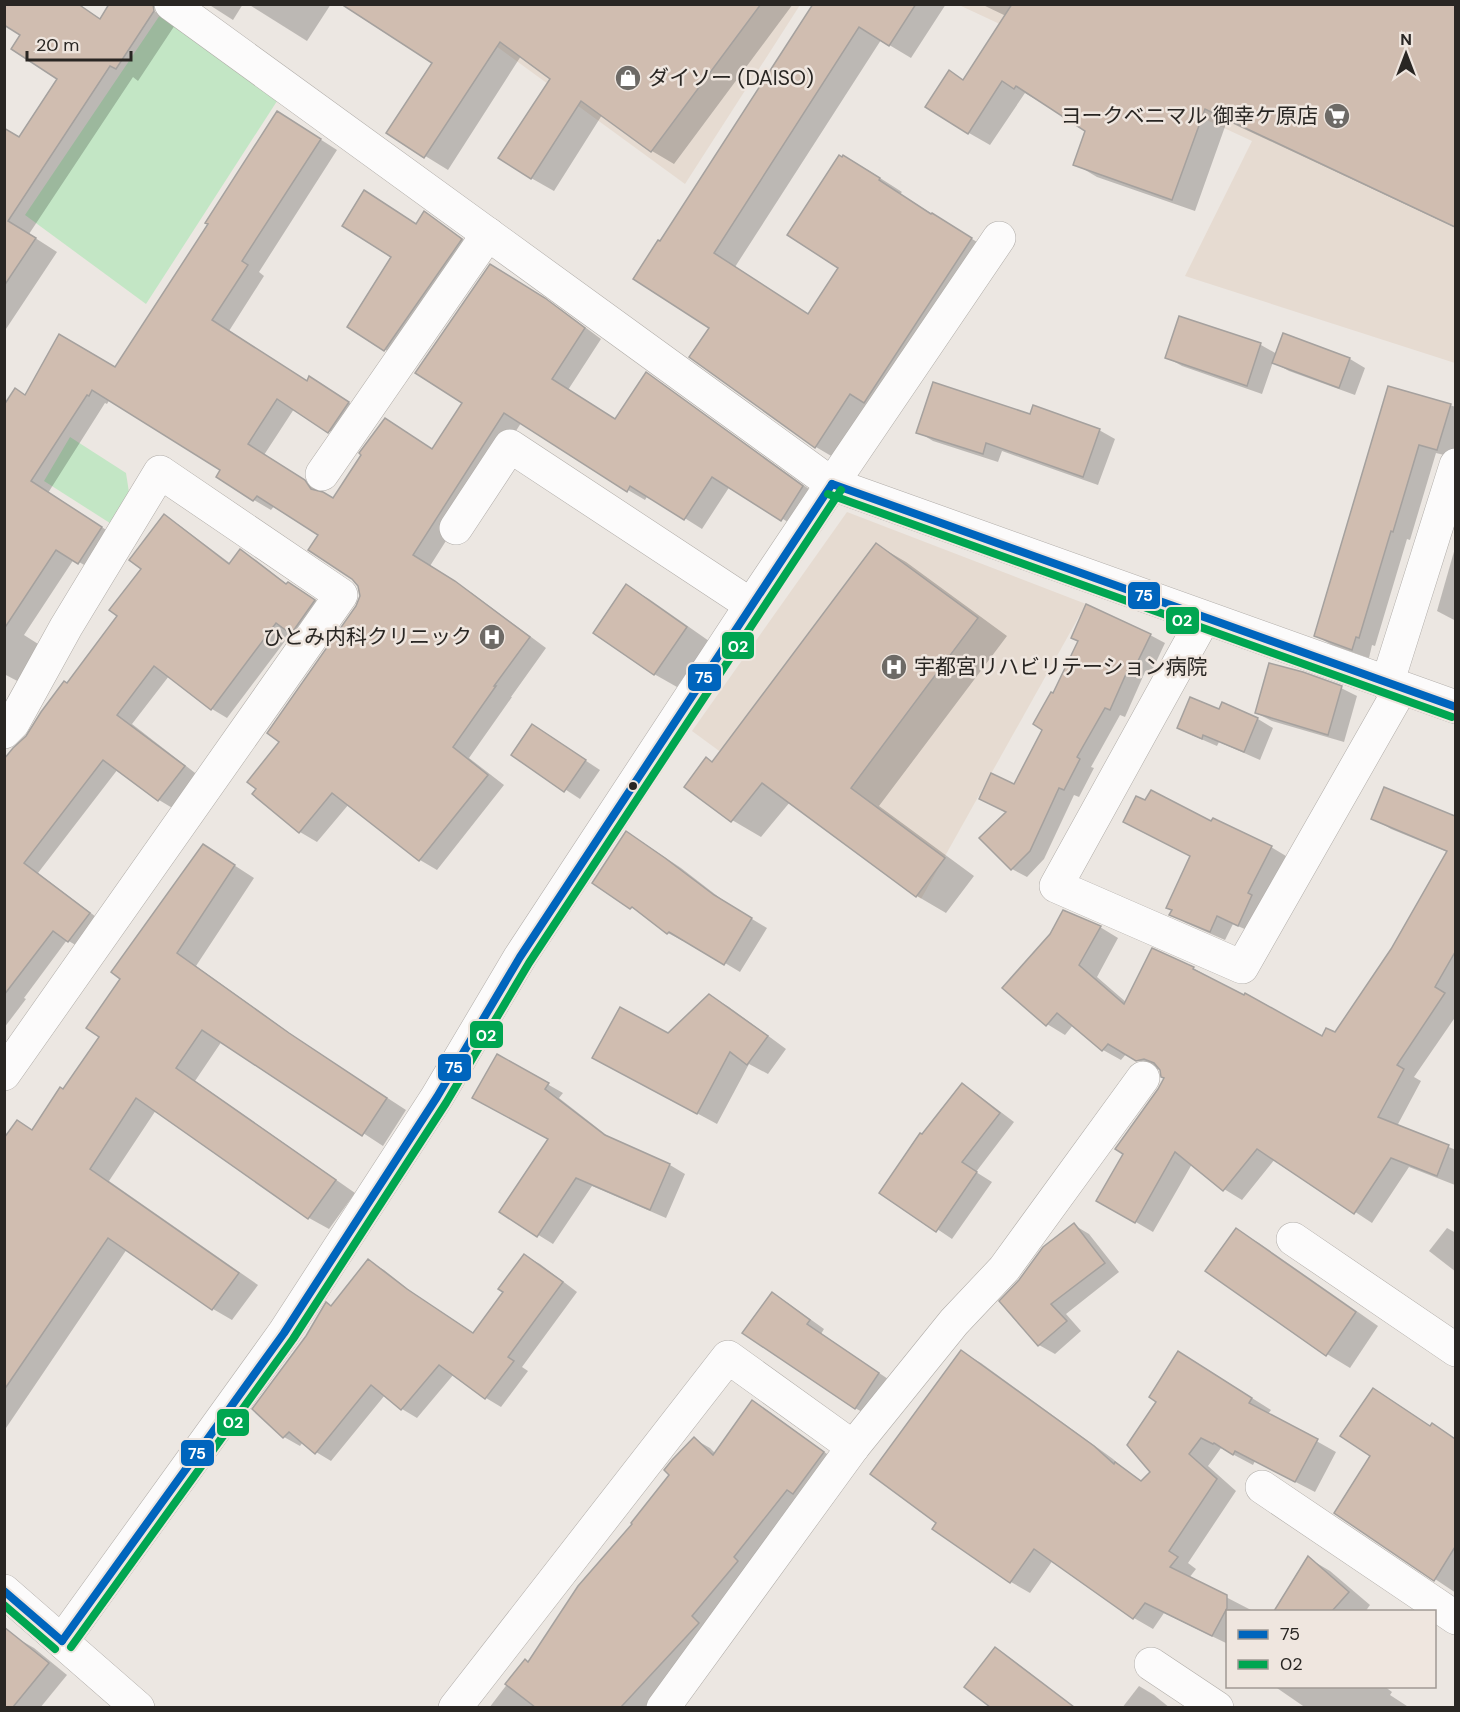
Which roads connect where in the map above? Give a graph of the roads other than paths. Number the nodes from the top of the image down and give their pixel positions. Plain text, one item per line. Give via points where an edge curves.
1 (171, 4) edge
2 (488, 234) junction
3 (999, 238) dead end
4 (1455, 465) edge
5 (322, 474) dead end
6 (832, 484) junction
7 (456, 528) dead end
8 (751, 605) junction
9 (1204, 618) junction
10 (1394, 686) junction
11 (1455, 707) edge
12 (4, 732) edge
13 (4, 1074) edge
14 (1143, 1078) dead end
15 (1293, 1239) dead end
16 (1455, 1350) edge
17 (853, 1447) junction
18 (1262, 1487) dead end
19 (4, 1591) edge
20 (1455, 1618) edge
21 (62, 1641) junction
22 (1151, 1664) dead end
23 (138, 1707) edge
24 (455, 1707) edge
25 (663, 1707) edge
26 (1217, 1707) edge

1 - 2 street
2 - 5 street
2 - 6 street
3 - 6 street
4 - 10 street
6 - 8 street
6 - 9 street
7 - 8 street via 510,446
8 - 21 street via 520,957 437,1097 284,1333
9 - 10 street
9 - 10 street via 1056,886 1242,967
10 - 11 street
12 - 13 street via 13,723 160,472 341,595
14 - 17 street via 1004,1269 954,1322
15 - 16 street
17 - 24 street via 728,1357
17 - 25 street
18 - 20 street
19 - 21 street
21 - 23 street
22 - 26 street

